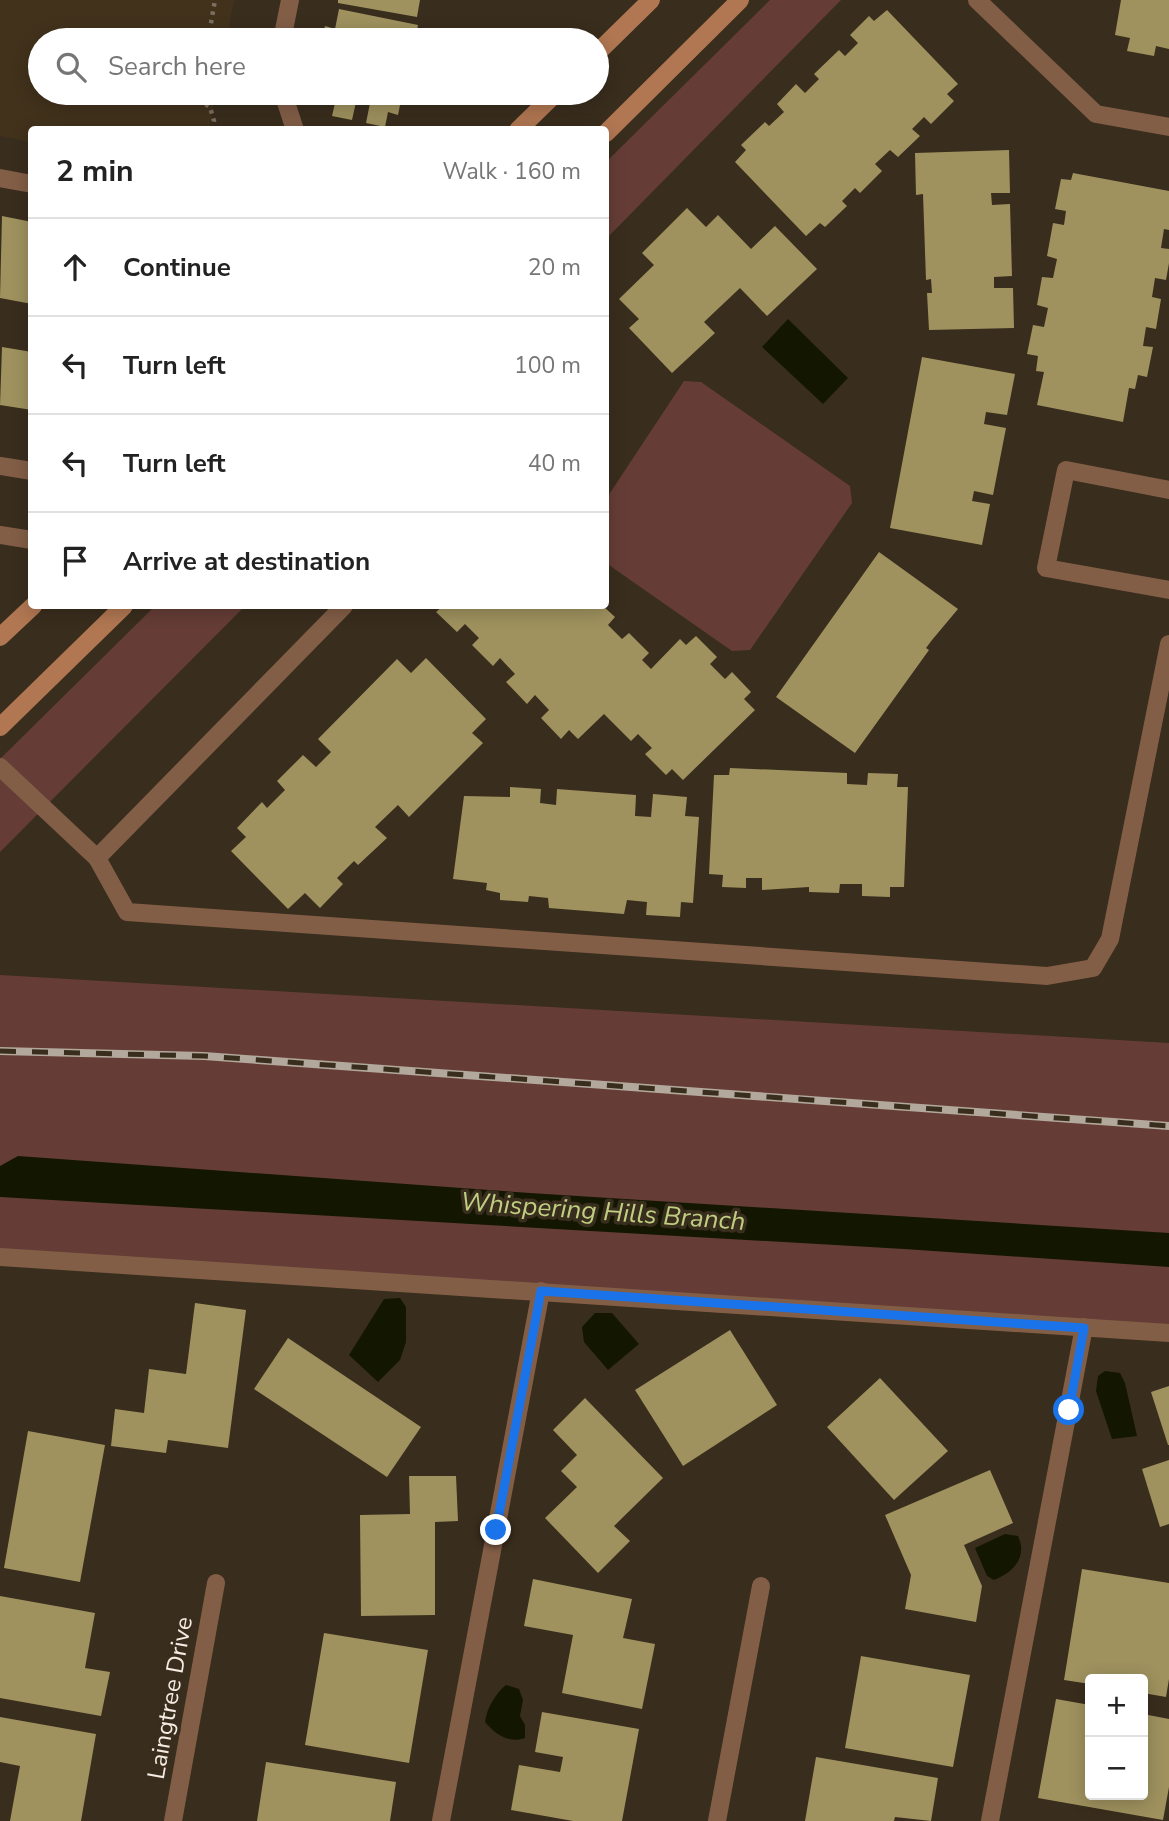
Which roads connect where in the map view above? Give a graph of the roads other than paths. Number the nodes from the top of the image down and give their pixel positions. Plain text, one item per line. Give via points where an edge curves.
1 (290, 0) edge
2 (651, 0) edge
3 (740, 0) edge
4 (977, 0) edge
5 (284, 28) edge
6 (609, 41) edge
7 (288, 105) edge
8 (544, 105) edge
9 (294, 126) edge
10 (522, 126) edge
11 (1169, 127) edge
12 (609, 130) edge
13 (0, 178) edge
14 (28, 183) edge
15 (0, 466) edge
16 (28, 470) edge
17 (1169, 490) edge
18 (0, 535) edge
19 (28, 539) edge
20 (1169, 590) edge
21 (30, 609) edge
22 (121, 609) edge
23 (341, 609) edge
24 (0, 638) edge
25 (1169, 644) edge
26 (0, 727) edge
27 (0, 767) edge
28 (97, 858) junction
29 (1, 1262) edge
30 (541, 1291) junction
31 (1084, 1328) junction
32 (1169, 1333) edge
33 (216, 1583) dead end
34 (761, 1586) dead end
35 (173, 1821) edge
36 (441, 1821) edge
37 (717, 1821) edge
38 (990, 1821) edge

1 - 5 street
2 - 6 main road
3 - 12 main road
4 - 11 street via 1096,114
7 - 9 street
8 - 10 main road
13 - 14 street
15 - 16 street
17 - 20 street via 1066,470 1046,568
18 - 19 street
21 - 24 main road
22 - 26 main road
23 - 28 street
25 - 28 street via 1110,939 1093,968 1047,976 127,912
27 - 28 street
29 - 30 street
30 - 31 street
30 - 36 street
31 - 32 street
31 - 38 street
33 - 35 street, Laingtree Drive
34 - 37 street

